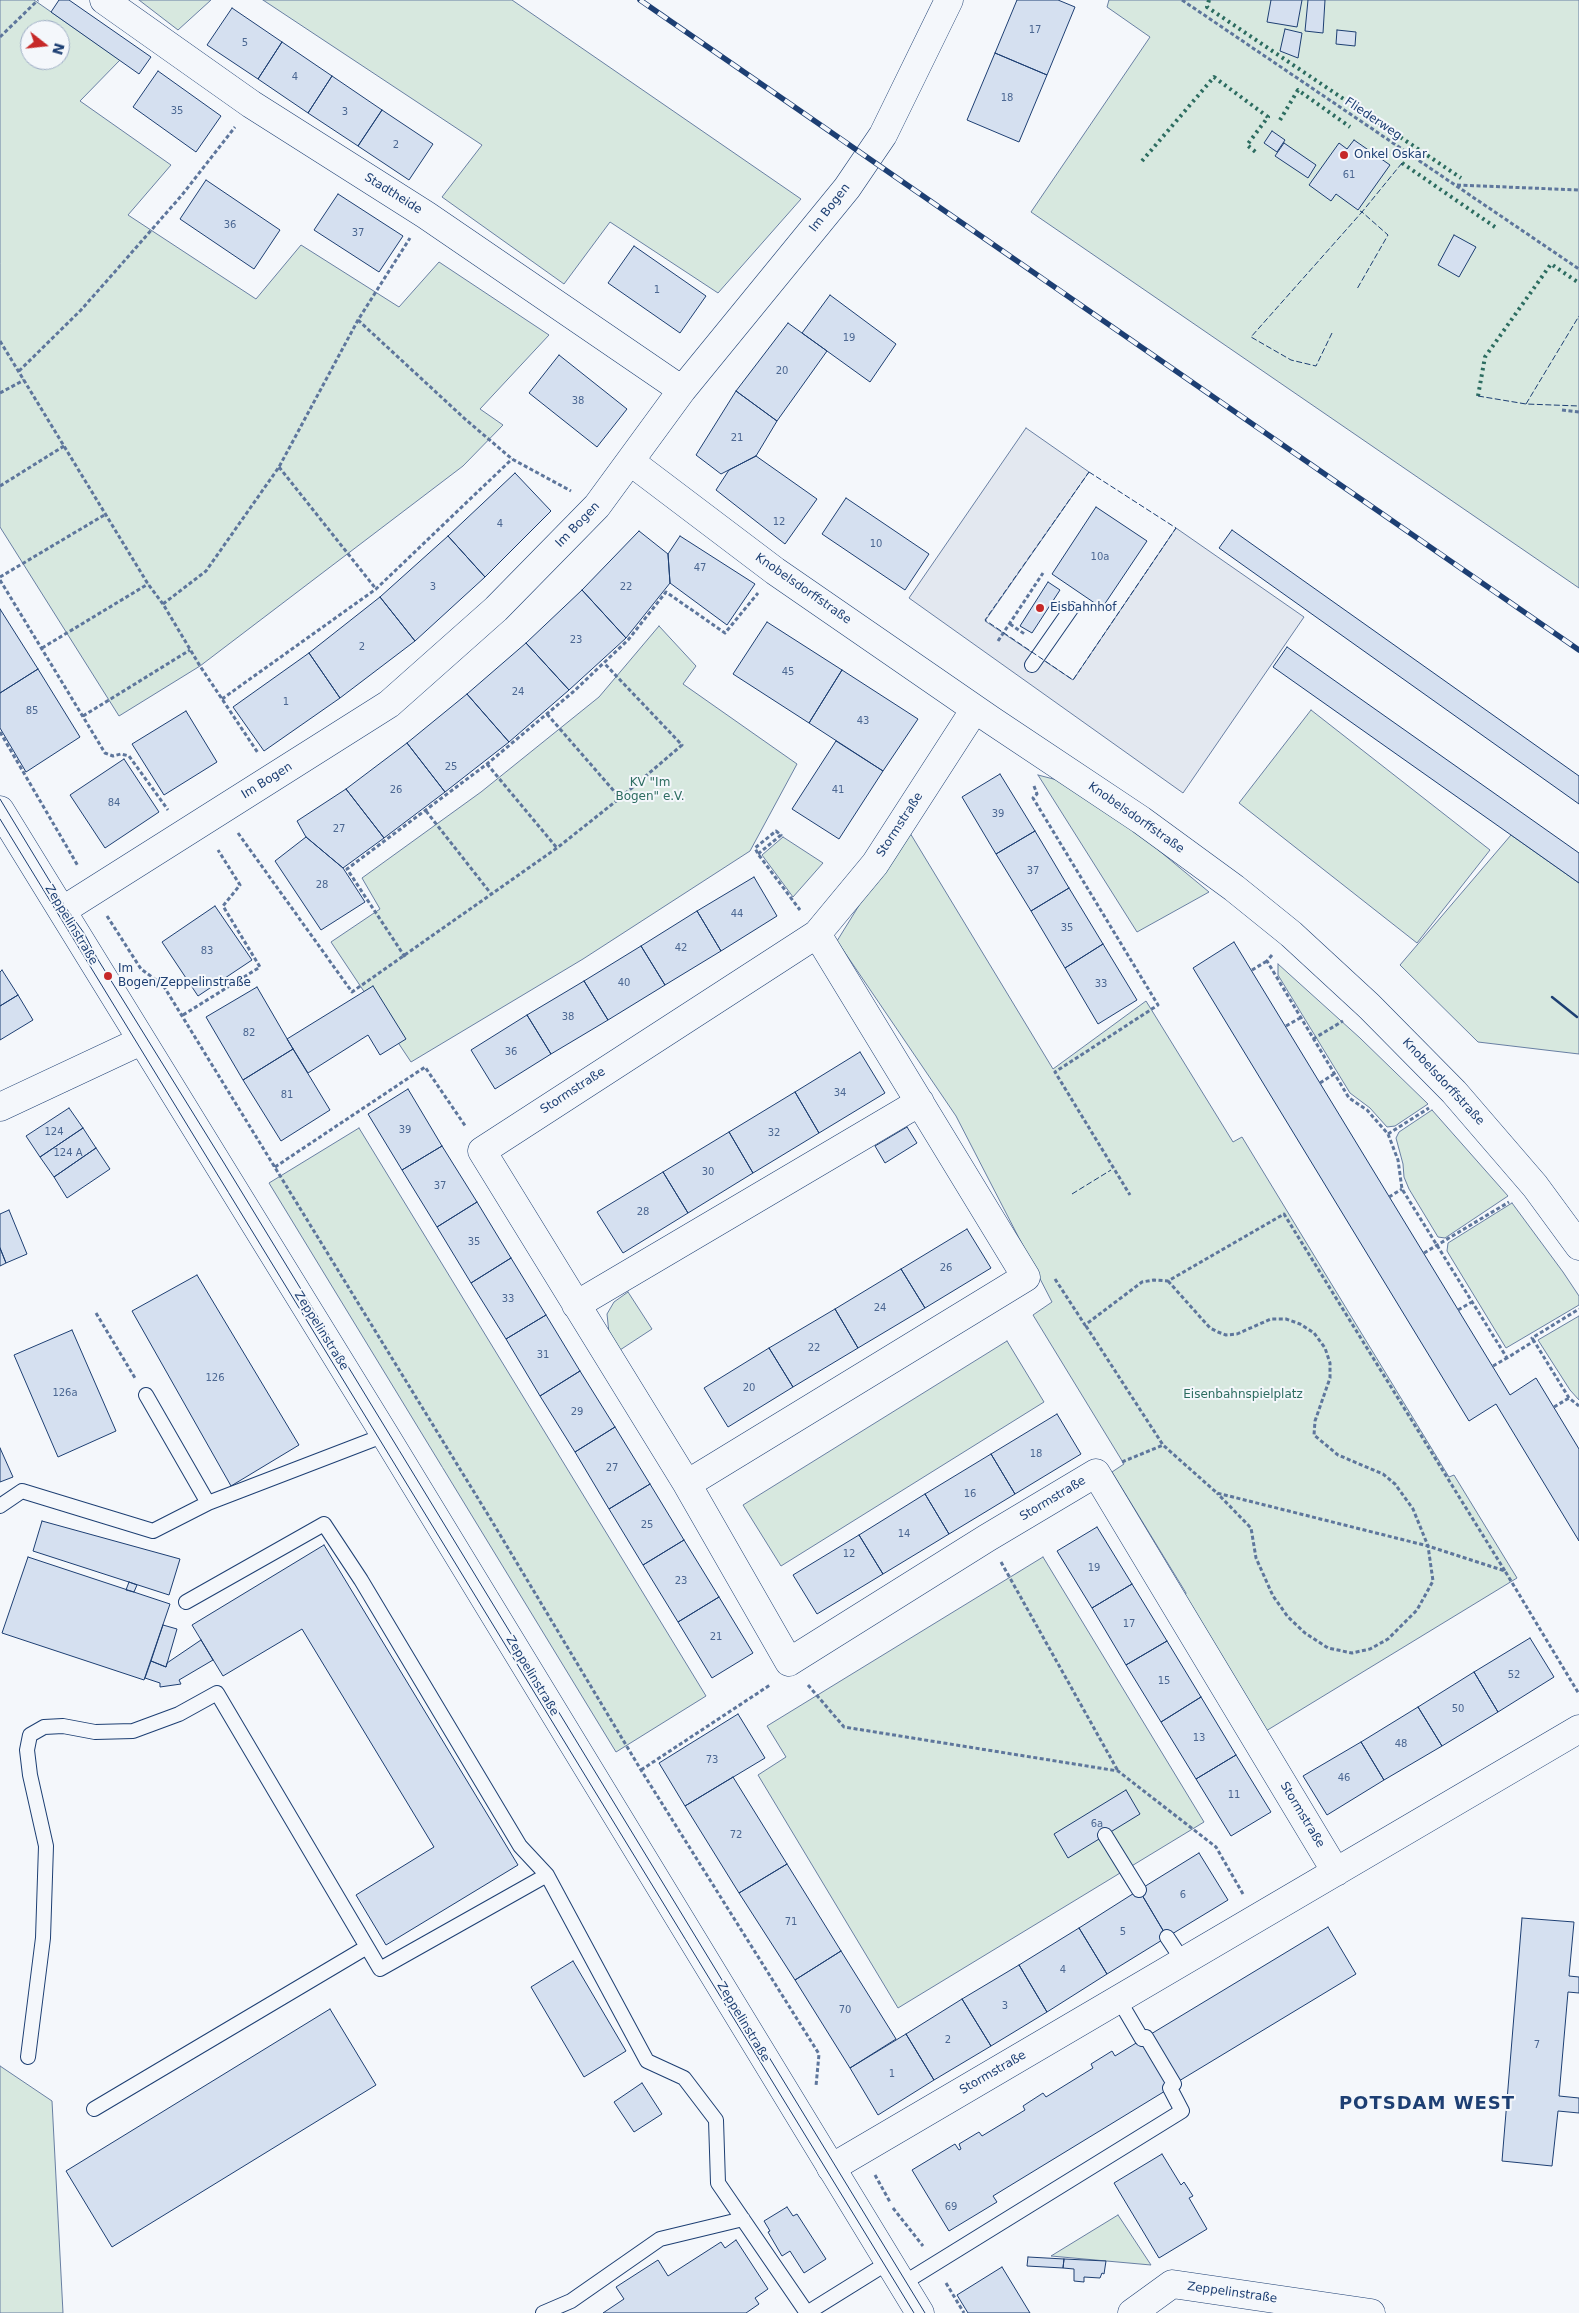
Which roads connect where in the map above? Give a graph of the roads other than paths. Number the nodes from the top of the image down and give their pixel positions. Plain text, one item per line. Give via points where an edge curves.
1 (104, 0) edge
2 (949, 0) edge
3 (682, 390) junction
4 (630, 462) junction
5 (1071, 609) dead end
6 (1032, 665) dead end
7 (975, 709) junction
8 (0, 810) edge
9 (63, 910) junction
10 (817, 934) junction
11 (141, 1041) junction
12 (920, 1102) junction
13 (0, 1106) edge
14 (1579, 1246) edge
15 (576, 1305) junction
16 (146, 1395) road end
17 (385, 1435) junction
18 (686, 1484) junction
19 (208, 1503) junction
20 (0, 1506) edge
21 (186, 1602) dead end
22 (1579, 1729) edge
23 (1105, 1835) dead end
24 (1336, 1872) junction
25 (547, 1875) junction
26 (1139, 1890) dead end
27 (1168, 1937) dead end
28 (367, 1947) junction
29 (1183, 1961) junction
30 (1119, 2000) junction
31 (28, 2057) dead end
32 (94, 2109) dead end
33 (831, 2168) junction
34 (743, 2219) junction
35 (896, 2273) junction
36 (543, 2313) edge
37 (807, 2313) edge
38 (920, 2313) edge
39 (1132, 2313) edge
40 (1371, 2313) edge

1 - 3 street, Stadtheide via 251,104 426,215
2 - 3 street, Im Bogen via 878,142 838,200
3 - 4 street, Im Bogen
4 - 7 street, Knobelsdorffstraße via 776,571
4 - 9 street, Im Bogen via 597,506 496,609 389,704
5 - 6 lane
7 - 10 street, Stormstraße via 875,864
7 - 14 street, Knobelsdorffstraße via 1141,820 1234,888 1290,934 1370,1006 1454,1092 1535,1186
8 - 9 street, Zeppelinstraße
9 - 11 street, Zeppelinstraße
10 - 12 street
10 - 15 street, Stormstraße via 482,1151
11 - 13 street
11 - 17 street, Zeppelinstraße
12 - 15 street
12 - 18 street via 1026,1277
15 - 18 street
16 - 19 lane
17 - 19 lane
17 - 33 street, Zeppelinstraße
18 - 24 street, Stormstraße via 789,1662 1096,1473
19 - 20 lane via 153,1531 22,1491
21 - 25 lane via 324,1524 520,1846
22 - 24 street, Stormstraße
23 - 26 lane
24 - 29 street, Stormstraße
25 - 28 lane via 380,1969
25 - 34 lane via 647,2062 684,2078 716,2120 718,2183
27 - 29 lane
28 - 31 lane via 217,1693 179,1714 133,1731 95,1732 63,1726 44,1727 30,1735 27,1750 46,1846 43,1938
28 - 32 lane
29 - 30 street, Stormstraße
30 - 33 street, Stormstraße
30 - 35 lane via 1172,2086 1182,2111
33 - 35 street, Zeppelinstraße
34 - 36 lane via 660,2240 571,2301
34 - 37 lane
35 - 37 lane
35 - 38 street, Zeppelinstraße
39 - 40 street, Zeppelinstraße via 1172,2284

